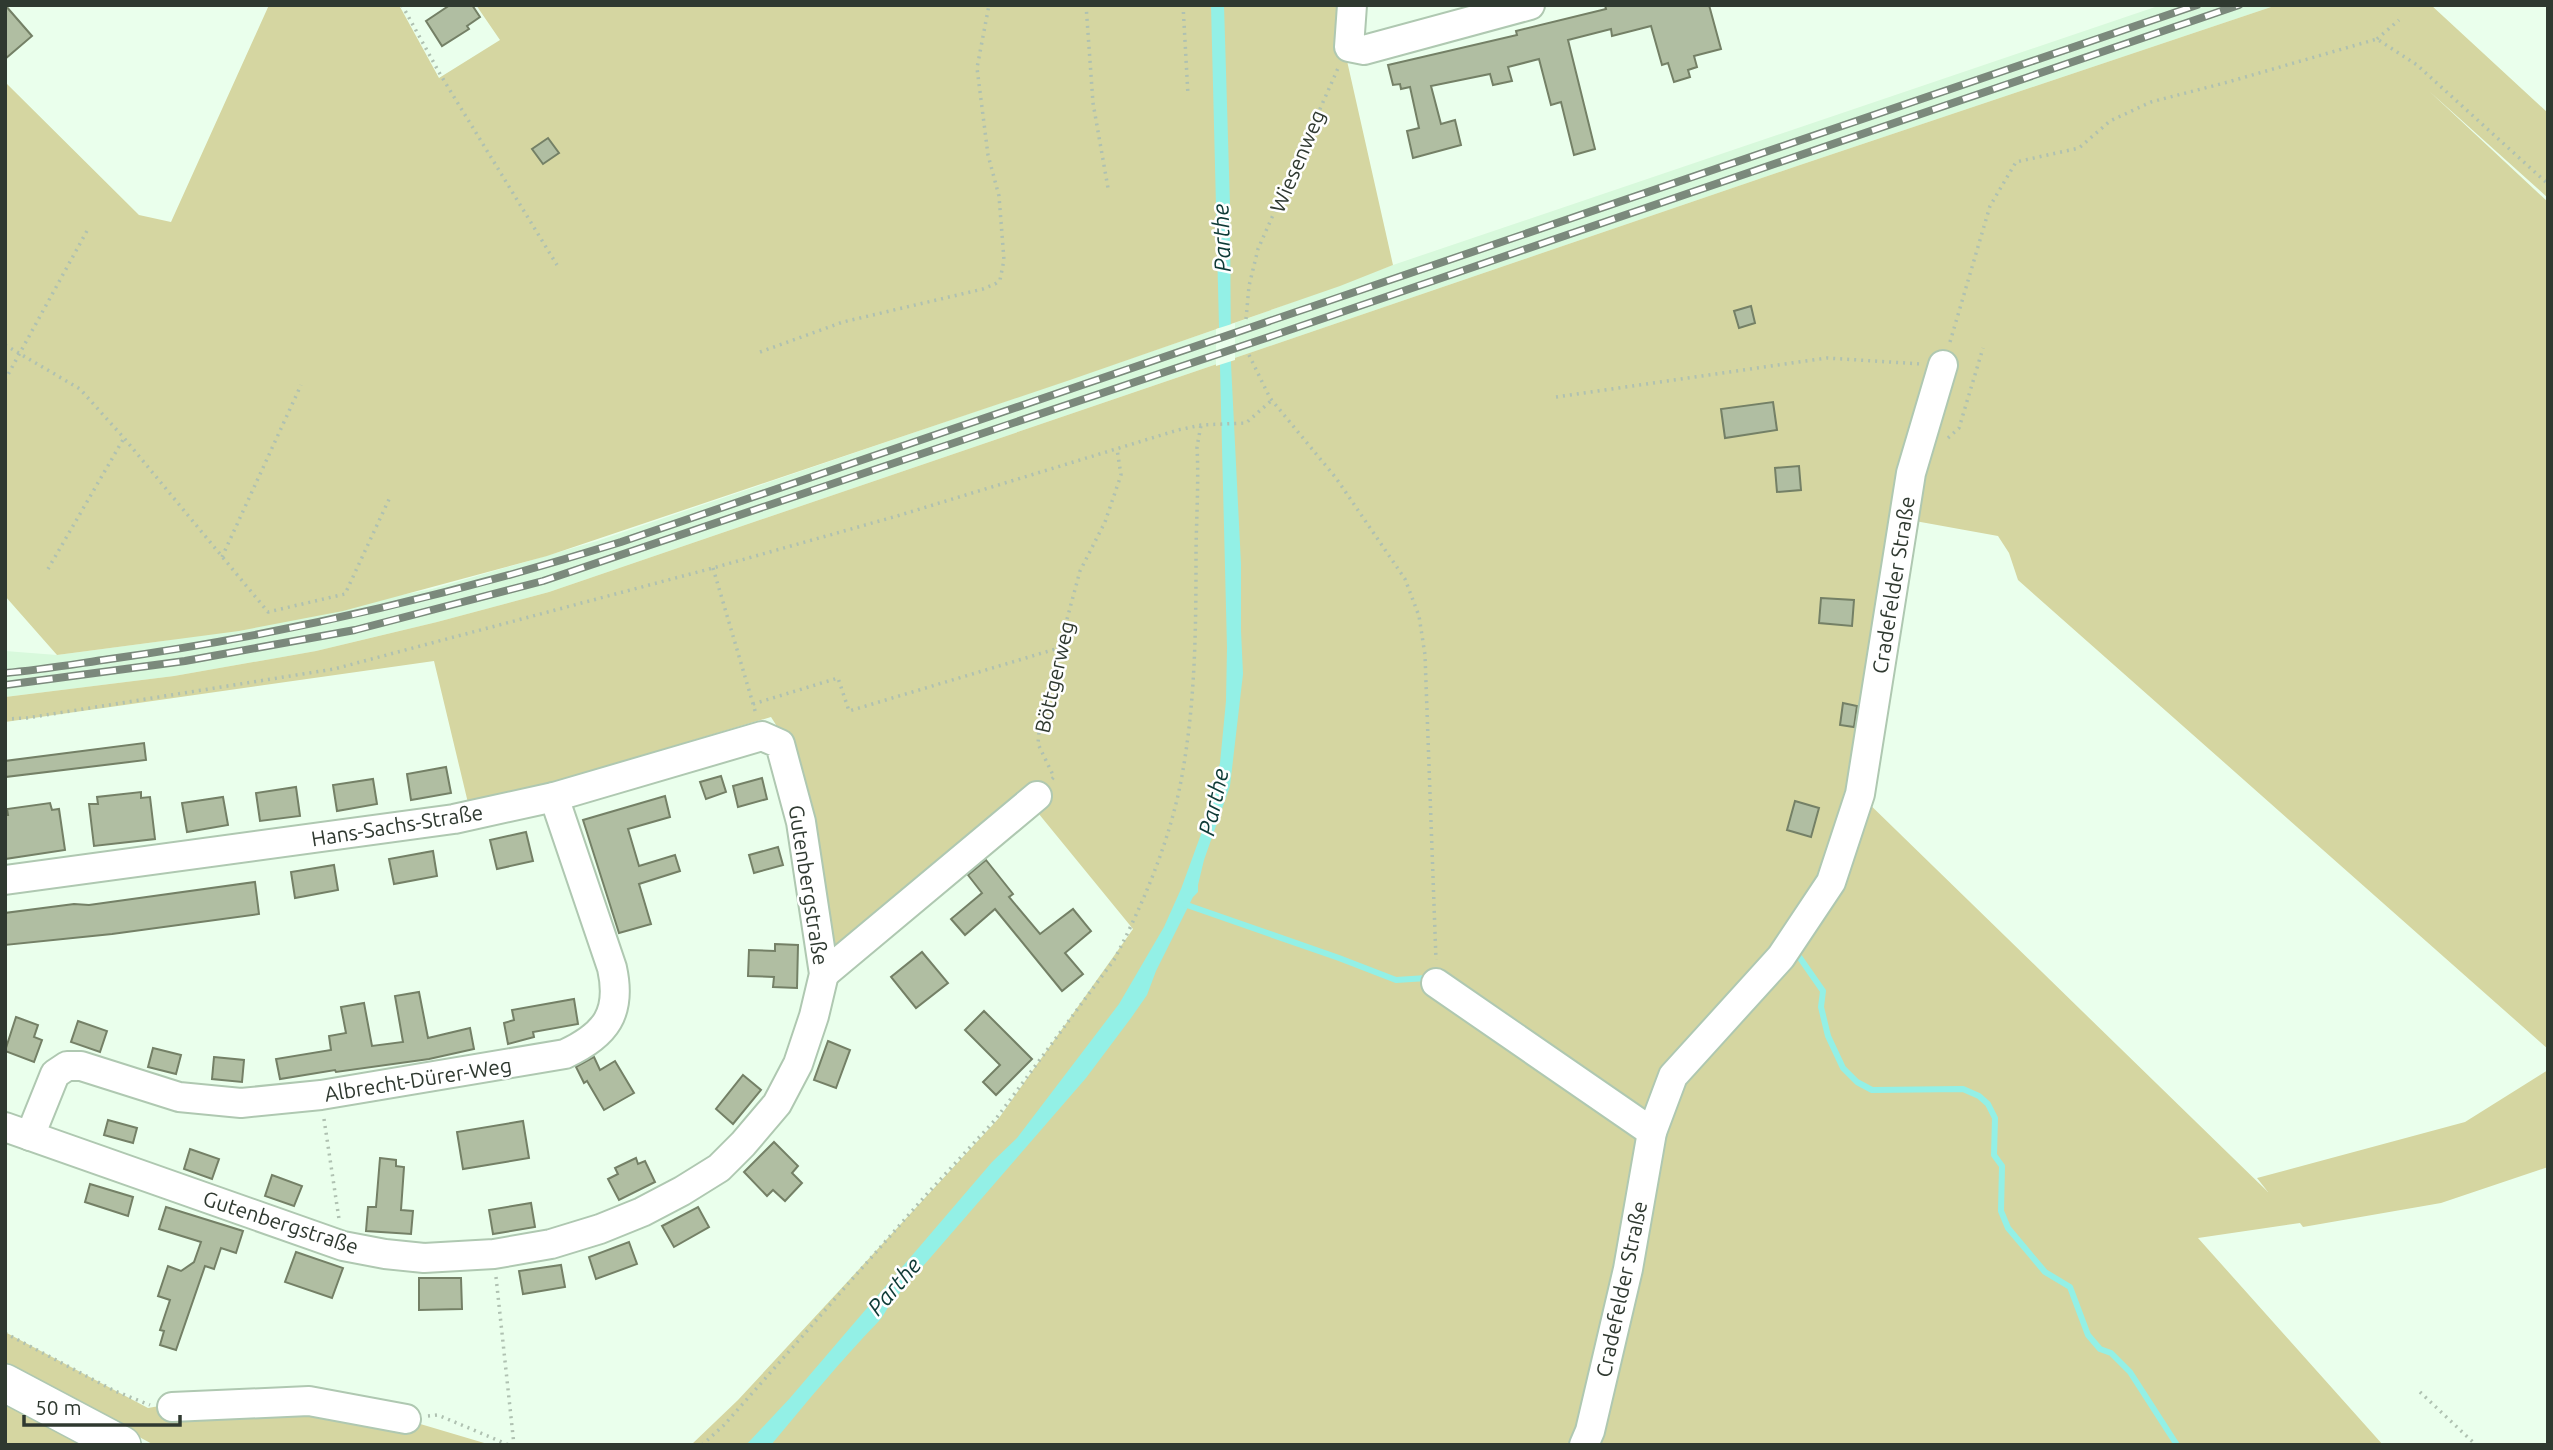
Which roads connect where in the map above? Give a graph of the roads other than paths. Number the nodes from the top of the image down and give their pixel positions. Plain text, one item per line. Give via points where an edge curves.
1 (1352, 5) edge
2 (1530, 5) edge
3 (1943, 365) road end
4 (771, 740) joint
5 (1037, 796) road end
6 (554, 797) junction
7 (5, 880) edge
8 (824, 974) junction
9 (1436, 983) road end
10 (18, 1132) edge
11 (1652, 1132) junction
12 (5, 1383) edge
13 (172, 1407) road end
14 (405, 1419) road end
15 (122, 1445) edge
16 (1584, 1445) edge

1 - 2 street via 1349,47 1364,50
3 - 11 street, Cradefelder Straße via 1911,473 1860,794 1831,882 1782,957 1673,1076
4 - 6 street, Hans-Sachs-Straße
4 - 8 street, Gutenbergstraße via 802,822
5 - 8 street
6 - 7 street, Hans-Sachs-Straße via 454,819
6 - 10 street, Albrecht-Dürer-Weg via 616,988 614,1005 597,1037 565,1054 321,1095 241,1103 179,1097 81,1066 67,1066 55,1074
8 - 10 street, Gutenbergstraße via 798,1064 777,1104 719,1168 642,1212 551,1244 494,1254 424,1258 343,1245
9 - 11 street
11 - 16 street, Cradefelder Straße via 1628,1269
12 - 15 main road
13 - 14 street via 309,1401

